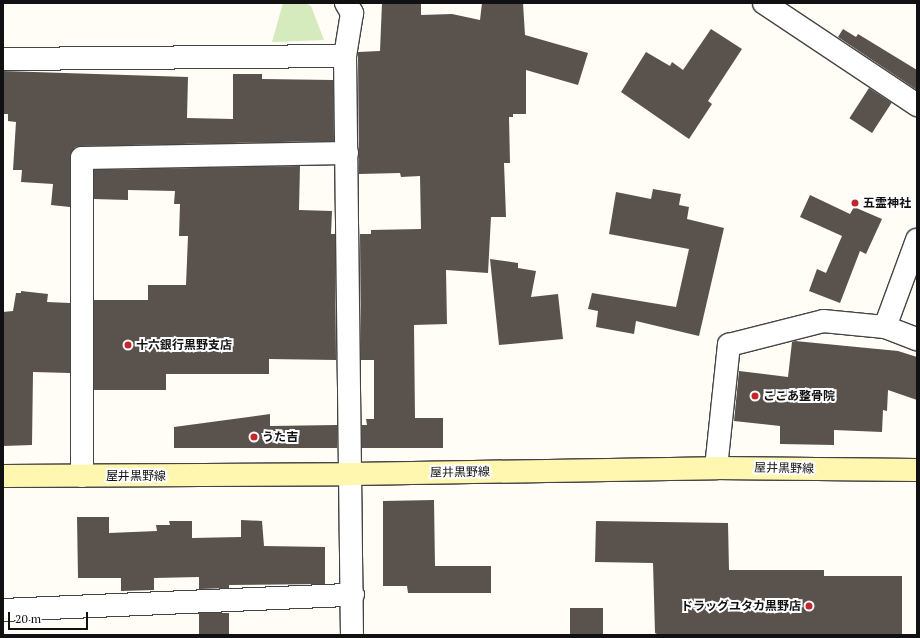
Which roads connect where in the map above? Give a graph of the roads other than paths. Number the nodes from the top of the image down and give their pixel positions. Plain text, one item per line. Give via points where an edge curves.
1 (346, 3) edge
2 (764, 3) edge
3 (345, 56) junction
4 (3, 59) edge
5 (917, 104) edge
6 (347, 153) junction
7 (917, 240) edge
8 (885, 327) junction
9 (917, 339) edge
10 (716, 468) junction
11 (917, 470) edge
12 (351, 474) junction
13 (3, 476) edge
14 (82, 476) junction
15 (353, 595) junction
16 (3, 610) edge
17 (352, 635) edge

1 - 3 street via 352,13
2 - 5 street
3 - 4 street
3 - 6 street
6 - 12 street
6 - 14 street via 82,158
7 - 8 street
8 - 9 street
8 - 10 street via 823,321 729,345
10 - 11 main road, 屋井黒野線
10 - 12 main road, 屋井黒野線
12 - 14 main road, 屋井黒野線
12 - 15 street
13 - 14 main road, 屋井黒野線
15 - 16 street
15 - 17 street

